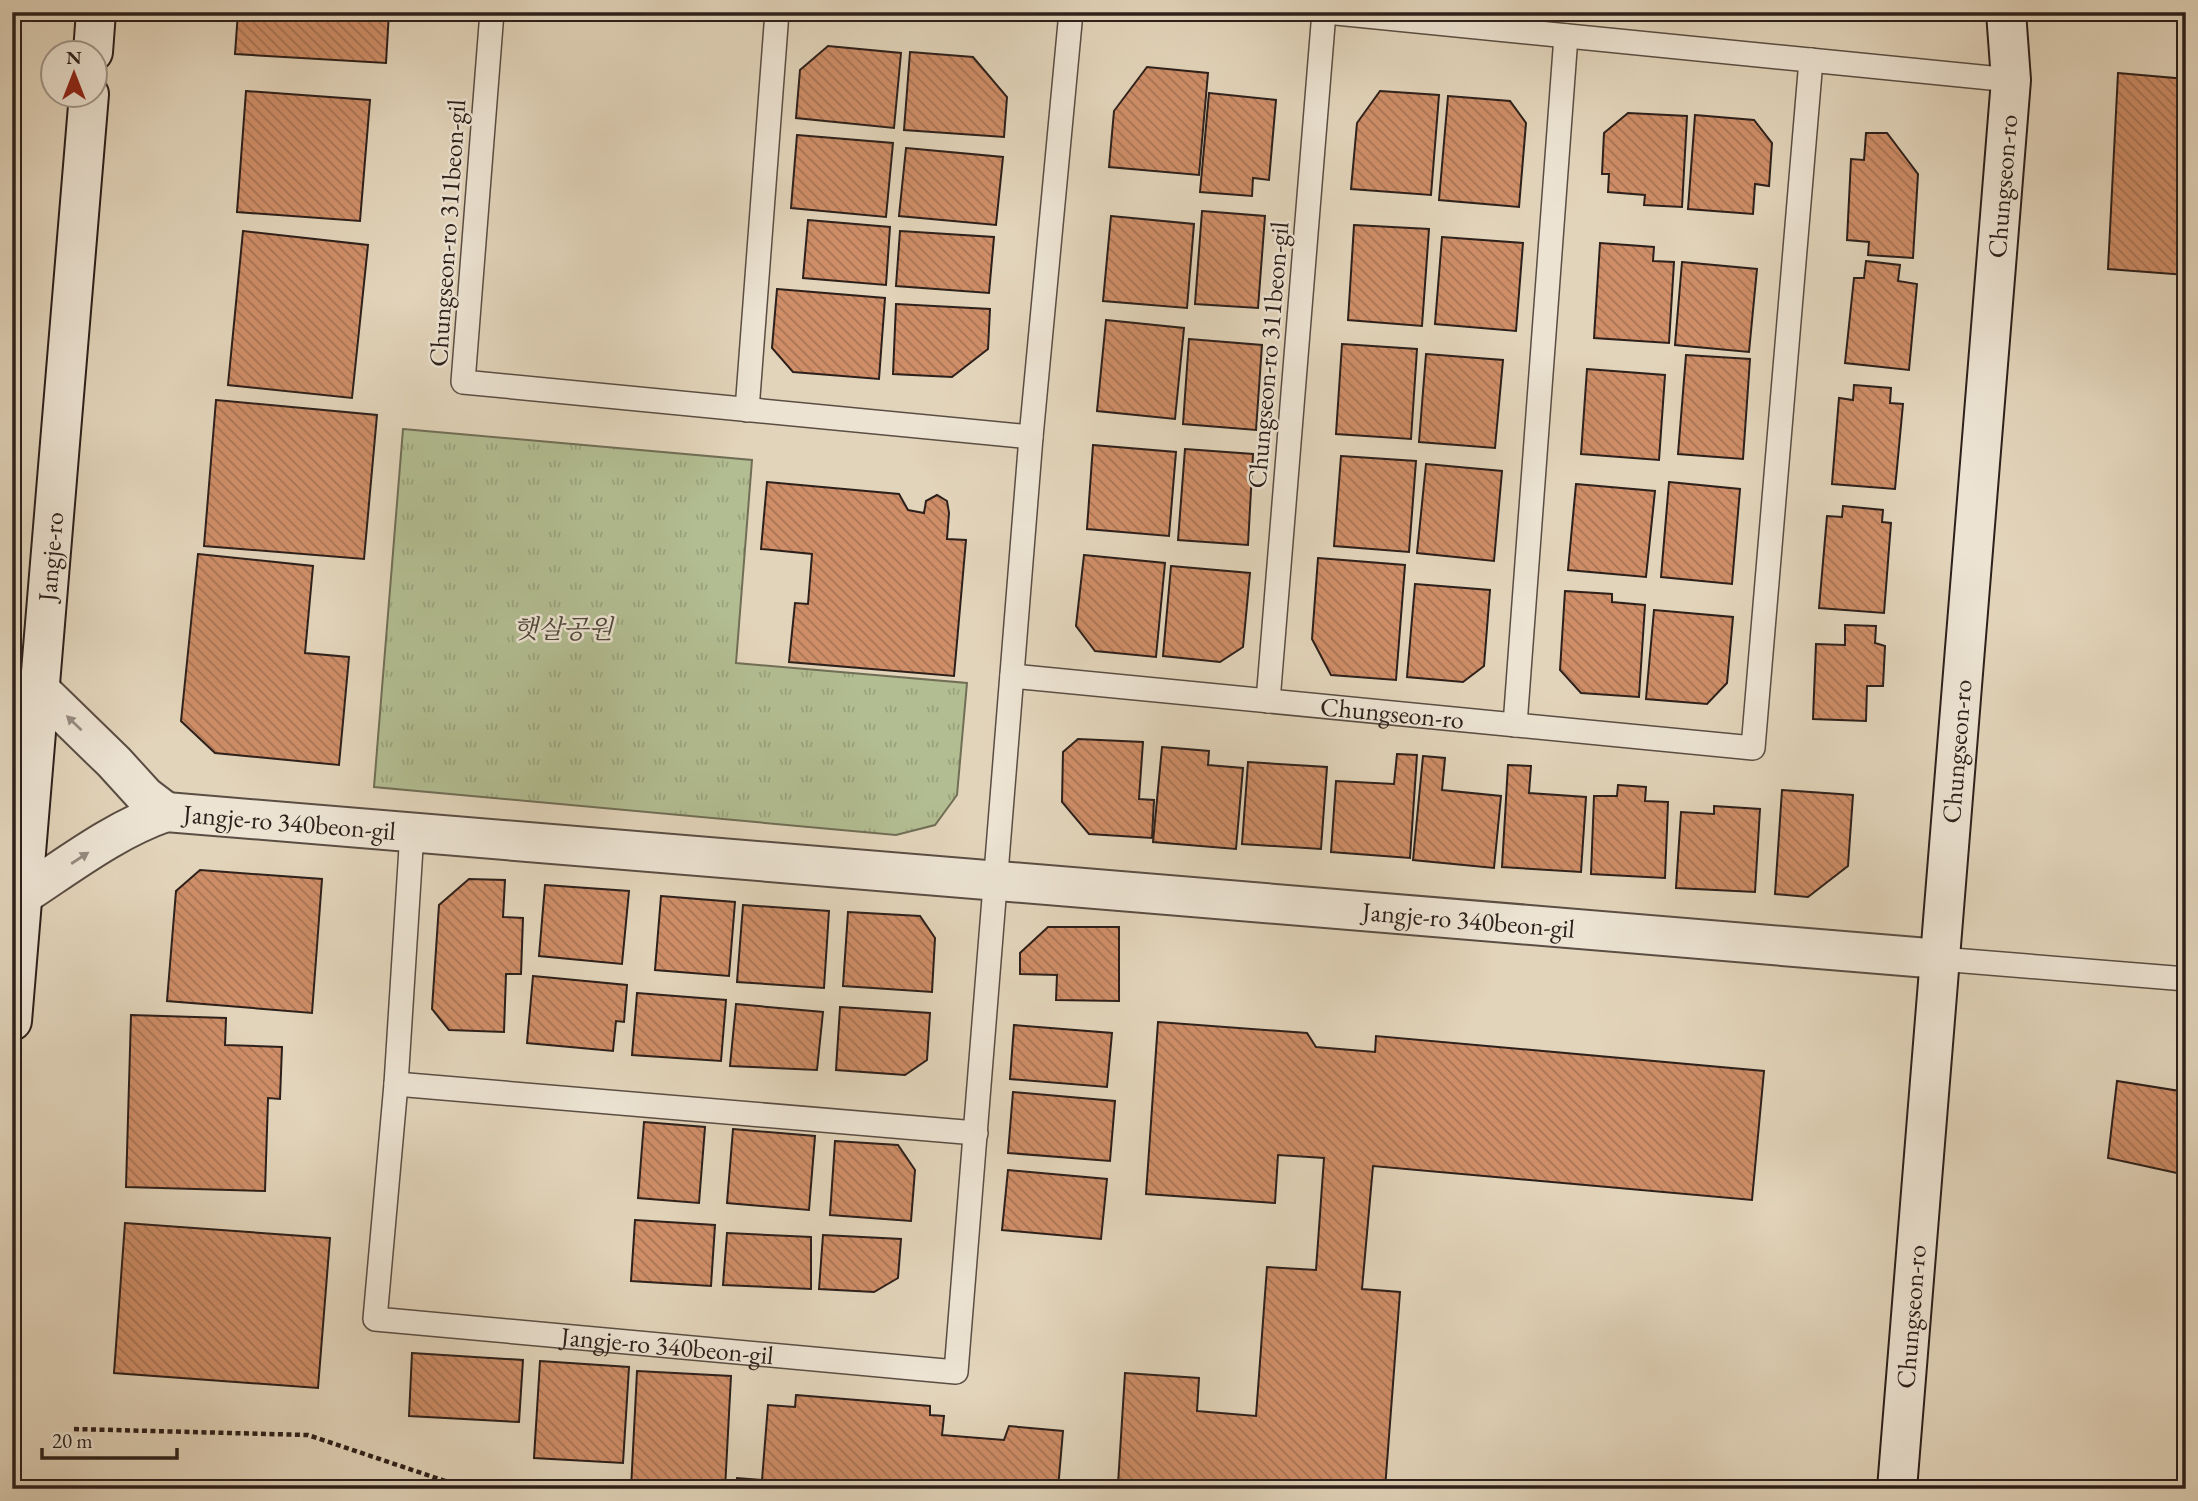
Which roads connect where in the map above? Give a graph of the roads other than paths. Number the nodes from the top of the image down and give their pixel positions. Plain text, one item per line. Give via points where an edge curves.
1 (96, 12) edge
2 (492, 12) edge
3 (778, 12) edge
4 (1071, 12) edge
5 (1325, 12) edge
6 (2006, 12) edge
7 (1566, 36) junction
8 (94, 38) edge
9 (1811, 60) junction
10 (2011, 80) junction
11 (88, 108) edge
12 (747, 410) junction
13 (1031, 437) junction
14 (1012, 676) junction
15 (40, 690) junction
16 (1268, 701) junction
17 (1515, 725) junction
18 (166, 812) junction
19 (412, 832) junction
20 (997, 881) junction
21 (23, 895) junction
22 (1940, 959) junction
23 (2186, 979) edge
24 (12, 1021) edge
25 (396, 1084) junction
26 (976, 1133) junction
27 (1897, 1489) edge

1 - 8 street
2 - 12 lane, Chungseon-ro 311beon-gil via 463,383
3 - 12 lane
4 - 13 lane
5 - 7 lane, Chungseon-ro 311beon-gil
5 - 16 lane, Chungseon-ro 311beon-gil
6 - 10 street, Chungseon-ro
7 - 9 lane, Chungseon-ro 311beon-gil
7 - 17 lane
9 - 10 lane, Chungseon-ro 311beon-gil
9 - 17 lane, Chungseon-ro via 1753,748
10 - 22 street, Chungseon-ro
11 - 15 street, Jangje-ro
12 - 13 lane, Chungseon-ro 311beon-gil
13 - 14 lane
14 - 16 lane, Chungseon-ro
14 - 20 lane
18 -> 15 street
15 - 21 street, Jangje-ro
16 - 17 lane, Chungseon-ro
18 - 19 street, Jangje-ro 340beon-gil
21 -> 18 street via 105,841
19 - 20 street, Jangje-ro 340beon-gil
19 - 25 lane, Jangje-ro 340beon-gil
20 - 22 street, Jangje-ro 340beon-gil
20 - 26 lane, Jangje-ro 340beon-gil
21 - 24 street, Jangje-ro
22 - 23 lane
22 - 27 street, Chungseon-ro
25 - 26 lane
25 - 26 lane, Jangje-ro 340beon-gil via 376,1319 956,1372

